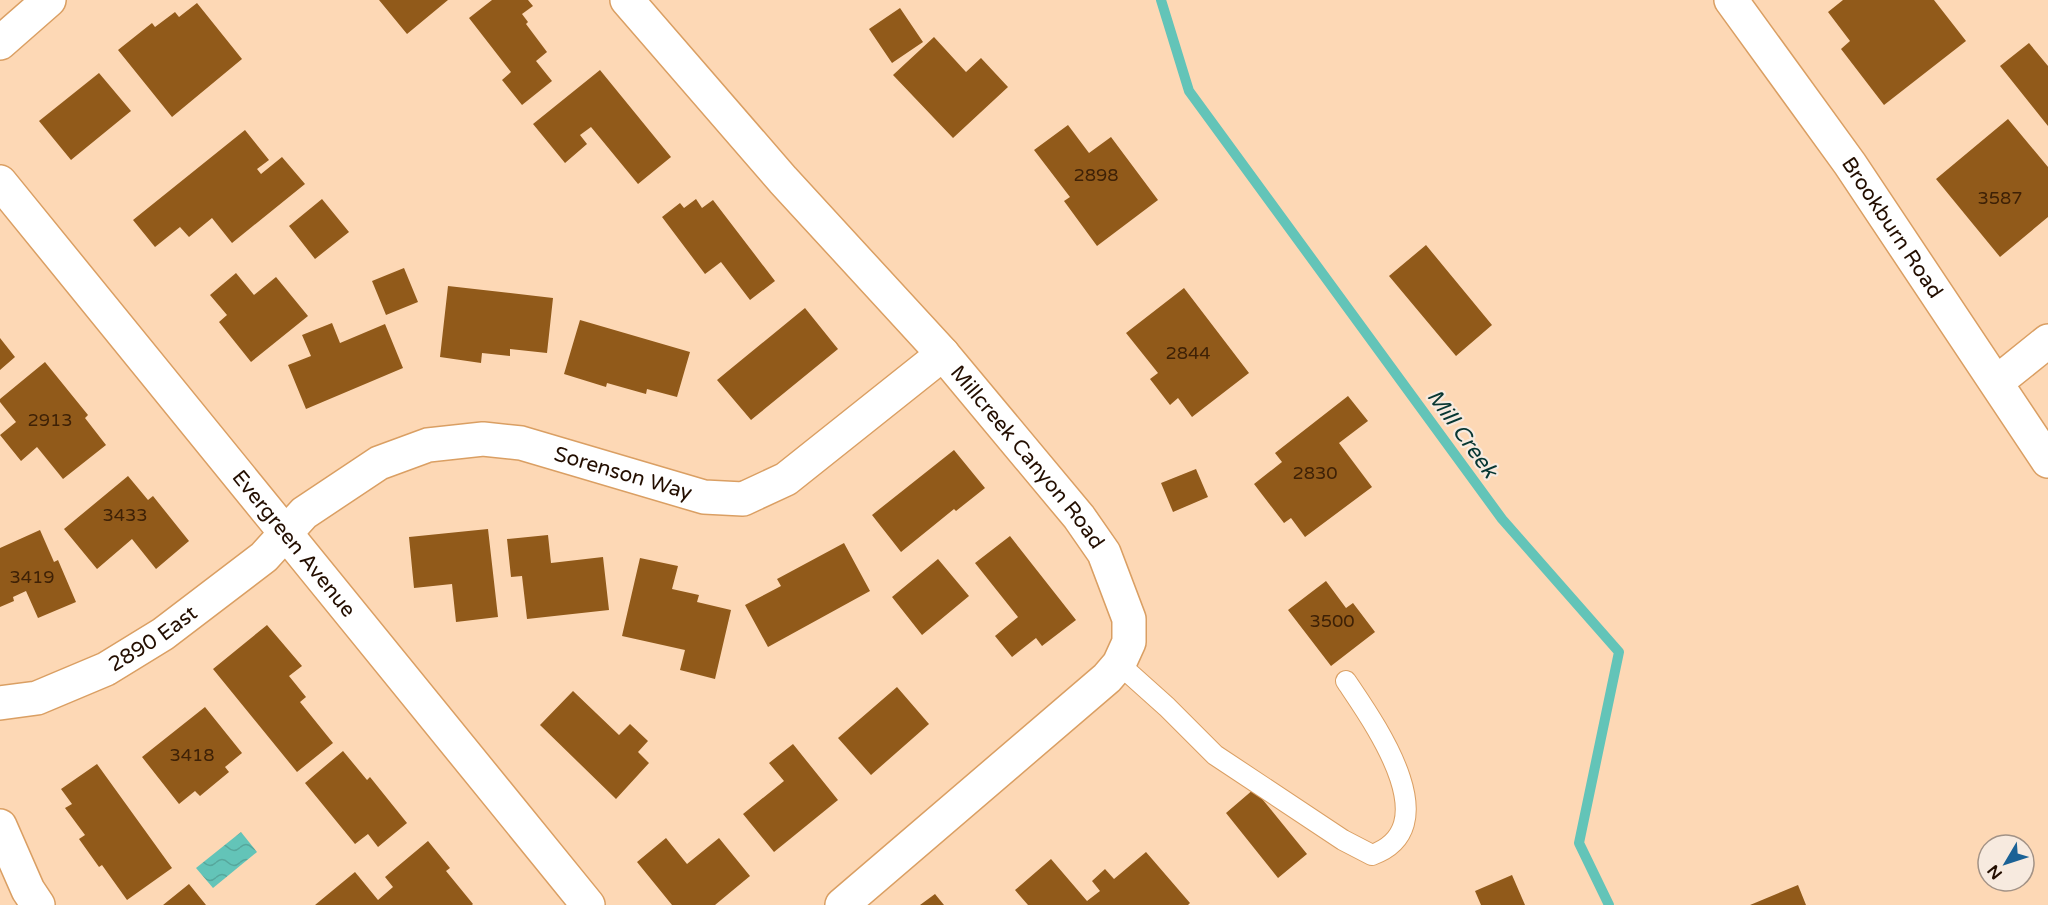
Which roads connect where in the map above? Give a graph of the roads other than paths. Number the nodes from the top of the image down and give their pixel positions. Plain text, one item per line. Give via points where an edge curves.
1 (50, 0) edge
2 (627, 0) edge
3 (1731, 0) edge
4 (0, 43) edge
5 (0, 182) edge
6 (2048, 341) edge
7 (943, 354) junction
8 (1997, 382) junction
9 (2048, 461) edge
10 (285, 535) junction
11 (1119, 664) junction
12 (1346, 681) dead end
13 (0, 703) edge
14 (0, 826) edge
15 (38, 905) edge
16 (588, 905) edge
17 (842, 905) edge

1 - 4 street
2 - 7 street, Millcreek Canyon Road via 783,180
3 - 8 street, Brookburn Road via 1850,164
5 - 10 street, Evergreen Avenue
6 - 8 street
7 - 10 street, Sorenson Way via 786,479 743,499 704,497 521,443 483,439 428,445 379,463 304,513
7 - 11 street, Millcreek Canyon Road via 1079,517 1104,554 1129,619 1129,642
8 - 9 street, Brookburn Road
10 - 13 street, 2890 East via 264,557 163,634 106,669 37,698
10 - 16 street, Evergreen Avenue
11 - 12 lane via 1228,765 1372,855 1398,836 1407,812 1405,796 1396,765
11 - 17 street, Millcreek Canyon Road
14 - 15 street

